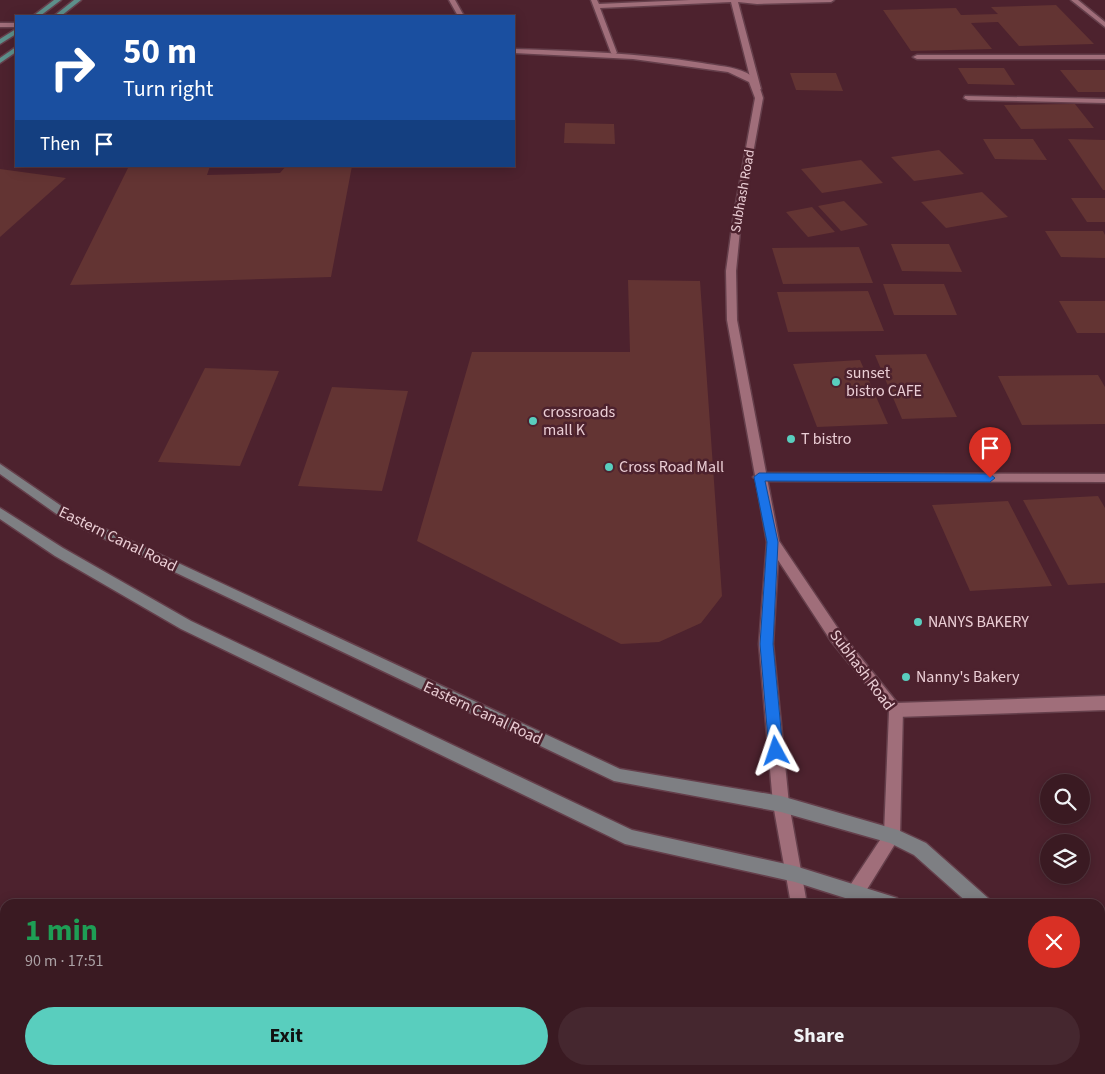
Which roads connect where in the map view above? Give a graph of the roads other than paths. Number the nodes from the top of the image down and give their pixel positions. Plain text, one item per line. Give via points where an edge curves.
1 (58, 0) edge
2 (78, 0) edge
3 (452, 0) edge
4 (734, 0) edge
5 (831, 0) edge
6 (1074, 0) edge
7 (751, 1) edge
8 (655, 2) edge
9 (596, 3) edge
10 (37, 15) edge
11 (58, 15) edge
12 (460, 15) edge
13 (0, 24) edge
14 (15, 25) edge
15 (1105, 25) edge
16 (15, 31) edge
17 (0, 42) edge
18 (15, 50) edge
19 (515, 51) edge
20 (614, 53) junction
21 (917, 57) dead end
22 (1105, 57) edge
23 (0, 60) edge
24 (757, 89) junction
25 (968, 98) dead end
26 (1105, 101) edge
27 (0, 468) edge
28 (759, 477) junction
29 (1105, 478) edge
30 (0, 513) edge
31 (773, 542) junction
32 (1105, 703) edge
33 (896, 710) junction
34 (781, 804) junction
35 (892, 836) junction
36 (794, 874) junction
37 (855, 893) junction
38 (798, 899) edge
39 (875, 899) edge
40 (976, 899) edge

1 - 10 main road
2 - 11 main road
3 - 12 street
4 - 7 street
4 - 8 street
4 - 24 street, Subhash Road
5 - 7 street
6 - 15 street
8 - 9 street
9 - 20 street
13 - 14 street
16 - 17 main road
18 - 23 main road
19 - 20 street
20 - 24 street via 729,70 748,78
21 - 22 street
24 - 28 street, Subhash Road via 759,98 731,272 732,320
25 - 26 street
27 - 34 main road, Eastern Canal Road via 69,517 619,776
28 - 29 street
28 - 31 street, Subhash Road
30 - 36 main road via 59,552 186,625 631,838
31 - 33 street, Subhash Road via 836,637
31 - 34 street, Subhash Road via 766,644
32 - 33 street
33 - 35 street, Subhash Road
34 - 35 main road, Eastern Canal Road
34 - 36 street, Subhash Road
35 - 37 street
35 - 40 main road, Eastern Canal Road via 920,849
36 - 37 main road
36 - 38 street, Subhash Road
37 - 39 main road

